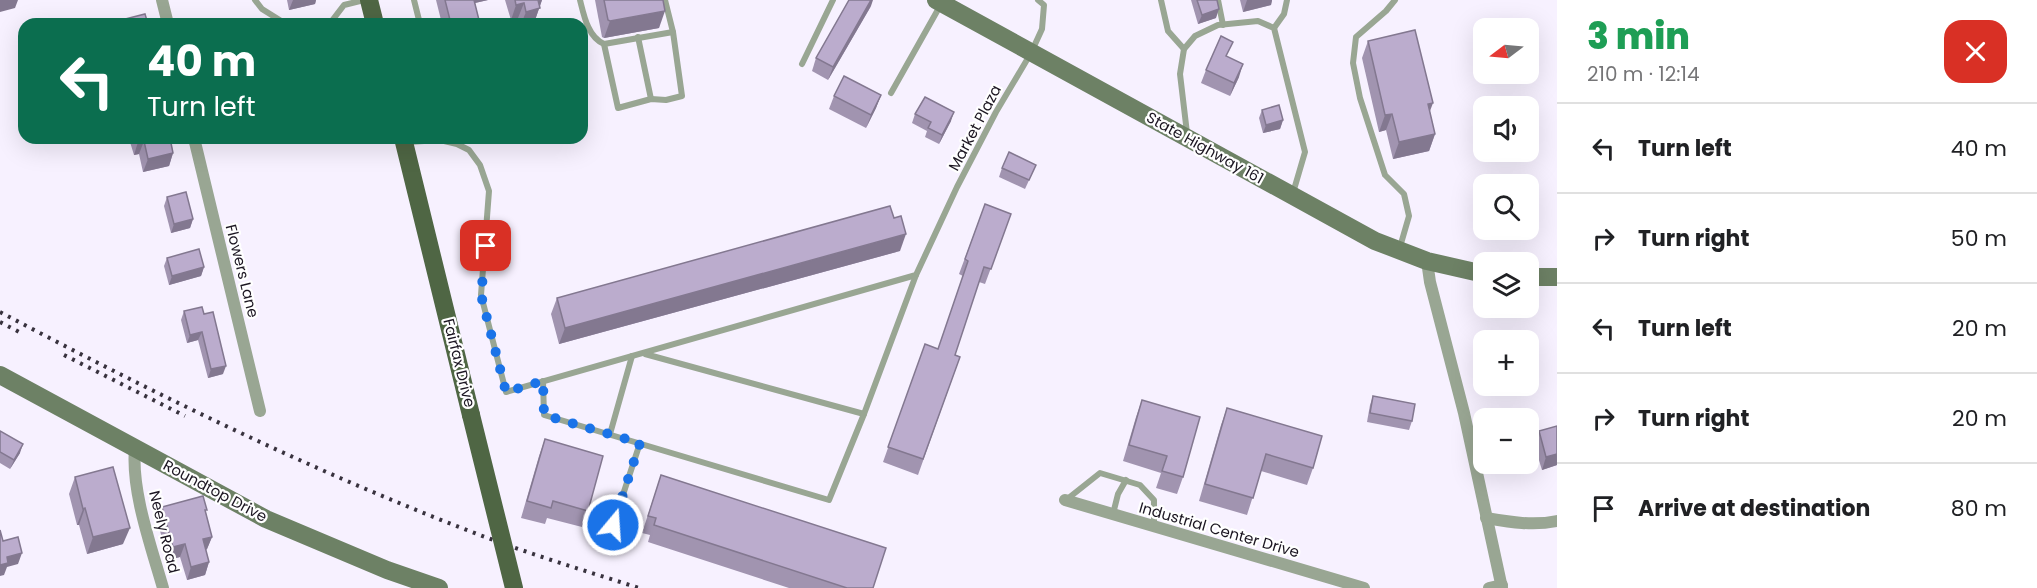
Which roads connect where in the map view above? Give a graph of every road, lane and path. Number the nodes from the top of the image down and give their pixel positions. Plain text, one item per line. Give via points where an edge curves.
1 (162, 0) edge
2 (255, 0) edge
3 (364, 0) edge
4 (369, 0) edge
5 (414, 0) edge
6 (580, 0) edge
7 (665, 0) edge
8 (833, 0) edge
9 (1161, 0) edge
10 (1218, 0) edge
11 (1287, 0) edge
12 (1395, 0) edge
13 (939, 2) edge
14 (1042, 2) edge
15 (166, 18) edge
16 (276, 18) edge
17 (335, 18) edge
18 (374, 18) edge
19 (418, 18) edge
20 (585, 18) edge
21 (1223, 25) junction
22 (588, 27) edge
23 (1274, 28) junction
24 (673, 32) junction
25 (638, 37) junction
26 (604, 44) junction
27 (1184, 49) junction
28 (1031, 53) junction
29 (802, 64) dead end
30 (891, 93) dead end
31 (651, 99) junction
32 (1187, 138) junction
33 (196, 144) edge
34 (405, 144) edge
35 (457, 144) edge
36 (1292, 196) junction
37 (1399, 251) junction
38 (1427, 261) junction
39 (1473, 271) edge
40 (916, 275) junction
41 (1557, 276) edge
42 (1539, 277) edge
43 (642, 354) junction
44 (632, 356) junction
45 (0, 375) edge
46 (543, 381) junction
47 (260, 411) dead end
48 (864, 414) junction
49 (610, 434) junction
50 (640, 443) junction
51 (135, 448) junction
52 (1126, 480) junction
53 (1065, 500) joint
54 (1113, 514) junction
55 (1486, 519) junction
56 (1557, 521) edge
57 (613, 525) dead end
58 (1154, 526) junction
59 (427, 586) edge
60 (1498, 587) edge
61 (163, 588) edge
62 (514, 588) edge
63 (1364, 588) edge

1 - 15 street
2 - 16 lane
3 - 17 lane via 344,5
4 - 18 main road
5 - 19 lane
6 - 20 lane
7 - 24 lane
8 - 29 lane
9 - 27 lane via 1168,31
10 - 21 lane
11 - 23 lane via 1284,14
12 - 37 lane via 1356,37 1353,63 1385,175 1404,194 1409,216
13 - 28 main road, State Highway 161
13 - 30 lane
14 - 28 lane, Market Plaza via 1042,29
21 - 23 lane via 1258,21
21 - 27 lane via 1195,36
22 - 26 lane
23 - 36 lane via 1305,152
24 - 25 lane
24 - 31 lane via 682,96
25 - 26 lane
25 - 31 lane
26 - 31 lane via 618,108
27 - 32 lane via 1180,74
28 - 32 main road, State Highway 161
28 - 40 lane, Market Plaza via 996,112
32 - 36 main road, State Highway 161
33 - 47 street, Flowers Lane
34 - 62 main road, Fairfax Drive, bridge
35 - 46 lane via 469,150 480,165 489,191 481,295 506,392
36 - 37 main road, State Highway 161
37 - 38 main road, State Highway 161
38 - 39 main road, State Highway 161
38 - 55 street
40 - 43 lane
40 - 48 lane, Market Plaza
41 - 42 main road
43 - 44 lane
43 - 48 lane
44 - 46 lane
44 - 49 lane
45 - 51 main road, Roundtop Drive
46 - 49 lane via 544,415
48 - 50 lane, Market Plaza via 829,500
49 - 50 lane
50 - 57 lane
51 - 59 main road, Roundtop Drive via 266,519
51 - 61 street, Neely Road via 137,486
52 - 53 lane via 1100,473
52 - 54 lane
52 - 58 lane via 1140,485 1154,500
53 - 54 street, Industrial Center Drive
54 - 58 street, Industrial Center Drive
55 - 56 street via 1518,524
55 - 60 street
58 - 63 street, Industrial Center Drive

